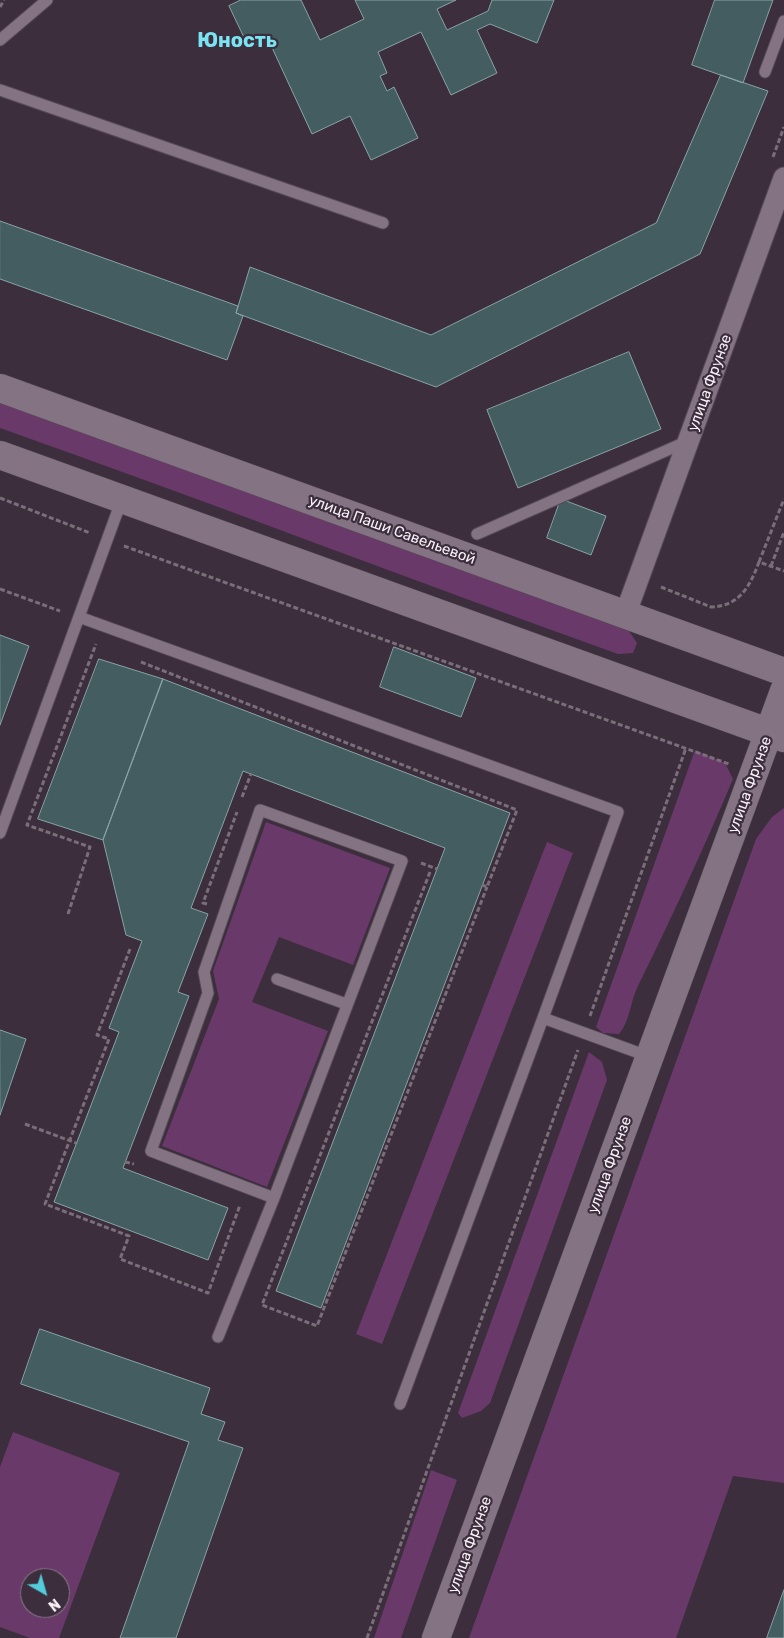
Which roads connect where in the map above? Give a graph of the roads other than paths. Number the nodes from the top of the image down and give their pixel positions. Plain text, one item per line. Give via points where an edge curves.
1 (47, 0) edge
2 (784, 21) edge
3 (781, 38) edge
4 (0, 40) edge
5 (766, 72) dead end
6 (0, 90) edge
7 (784, 178) edge
8 (383, 223) dead end
9 (0, 388) edge
10 (688, 441) junction
11 (0, 455) edge
12 (122, 499) junction
13 (477, 534) dead end
14 (629, 604) junction
15 (79, 617) junction
16 (784, 672) edge
17 (784, 691) edge
18 (777, 735) edge
19 (0, 833) edge
20 (277, 979) dead end
21 (346, 1004) junction
22 (543, 1018) junction
23 (650, 1057) junction
24 (274, 1198) junction
25 (218, 1337) dead end
26 (400, 1404) dead end
27 (436, 1638) edge

1 - 4 lane
2 - 3 lane
3 - 5 lane
6 - 8 lane
7 - 10 street, улица Фрунзе
9 - 14 main road, улица Паши Савельевой
10 - 13 lane
10 - 14 street, улица Фрунзе
11 - 12 main road
12 - 15 lane
12 - 18 main road
14 - 16 main road, улица Паши Савельевой
15 - 19 lane
15 - 22 lane via 618,812
17 - 18 main road, улица Фрунзе
18 - 23 main road, улица Фрунзе via 755,773
20 - 21 lane
21 - 24 lane
21 - 24 lane via 402,861 260,810 204,972 208,994 151,1151
22 - 23 lane
22 - 26 lane
23 - 27 main road, улица Фрунзе
24 - 25 lane

